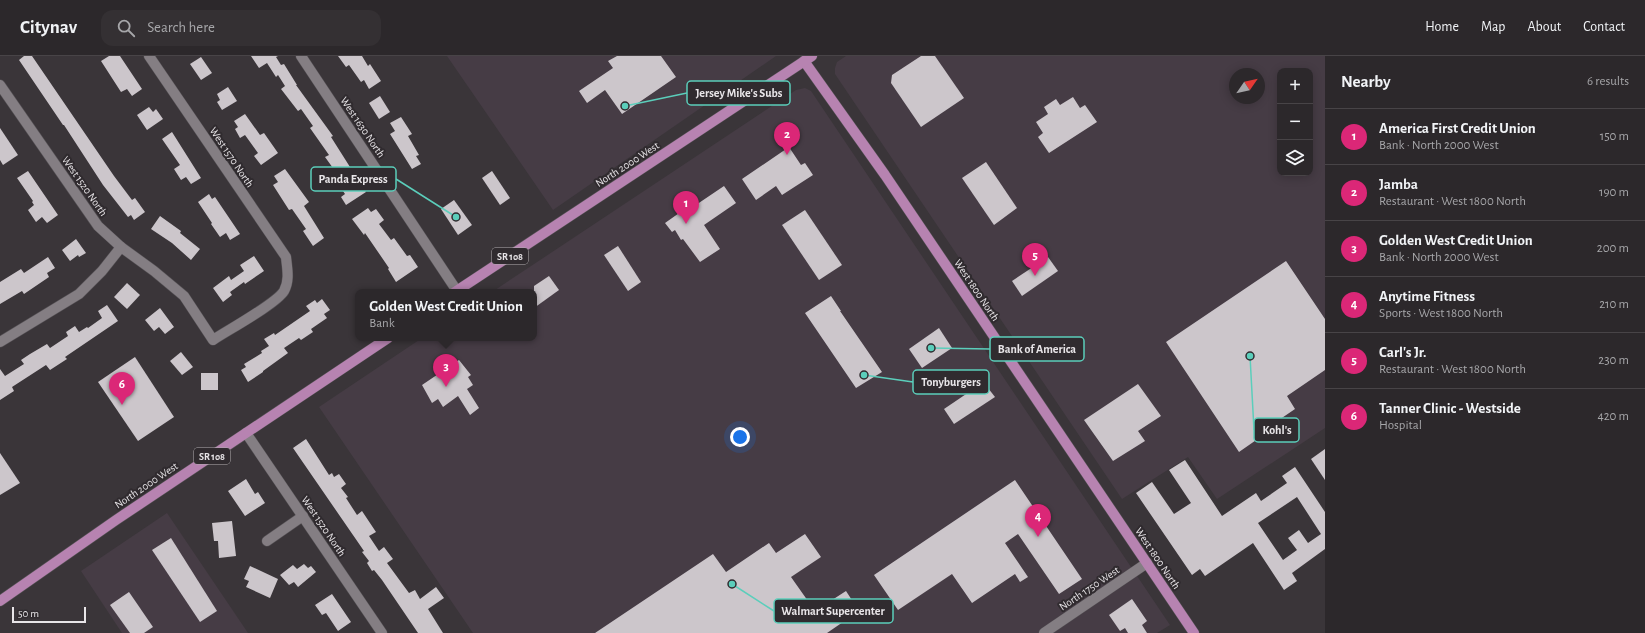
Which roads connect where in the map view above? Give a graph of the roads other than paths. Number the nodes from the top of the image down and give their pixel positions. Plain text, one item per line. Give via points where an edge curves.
1 (149, 56) edge
2 (301, 56) edge
3 (808, 59) edge
4 (0, 85) edge
5 (121, 247) junction
6 (455, 289) edge
7 (459, 289) edge
8 (213, 340) joint
9 (384, 341) edge
10 (0, 342) edge
11 (246, 433) junction
12 (303, 516) junction
13 (267, 541) dead end
14 (1147, 563) junction
15 (0, 601) edge
16 (382, 633) edge
17 (1044, 633) edge
18 (1194, 633) edge

1 - 8 street, West 1570 North via 286,257 288,275 284,291 270,304
2 - 6 street, West 1630 North
3 - 7 main road, North 2000 West / SR 108
3 - 14 main road, West 1800 North
4 - 5 street, West 1520 North via 98,226
5 - 8 street, West 1520 North via 184,296
5 - 10 street via 102,271 78,294
9 - 11 main road, North 2000 West / SR 108
11 - 12 street, West 1520 North
11 - 15 main road, North 2000 West / SR 108
12 - 13 street
12 - 16 street, West 1520 North
14 - 17 street, North 1750 West
14 - 18 main road, West 1800 North

